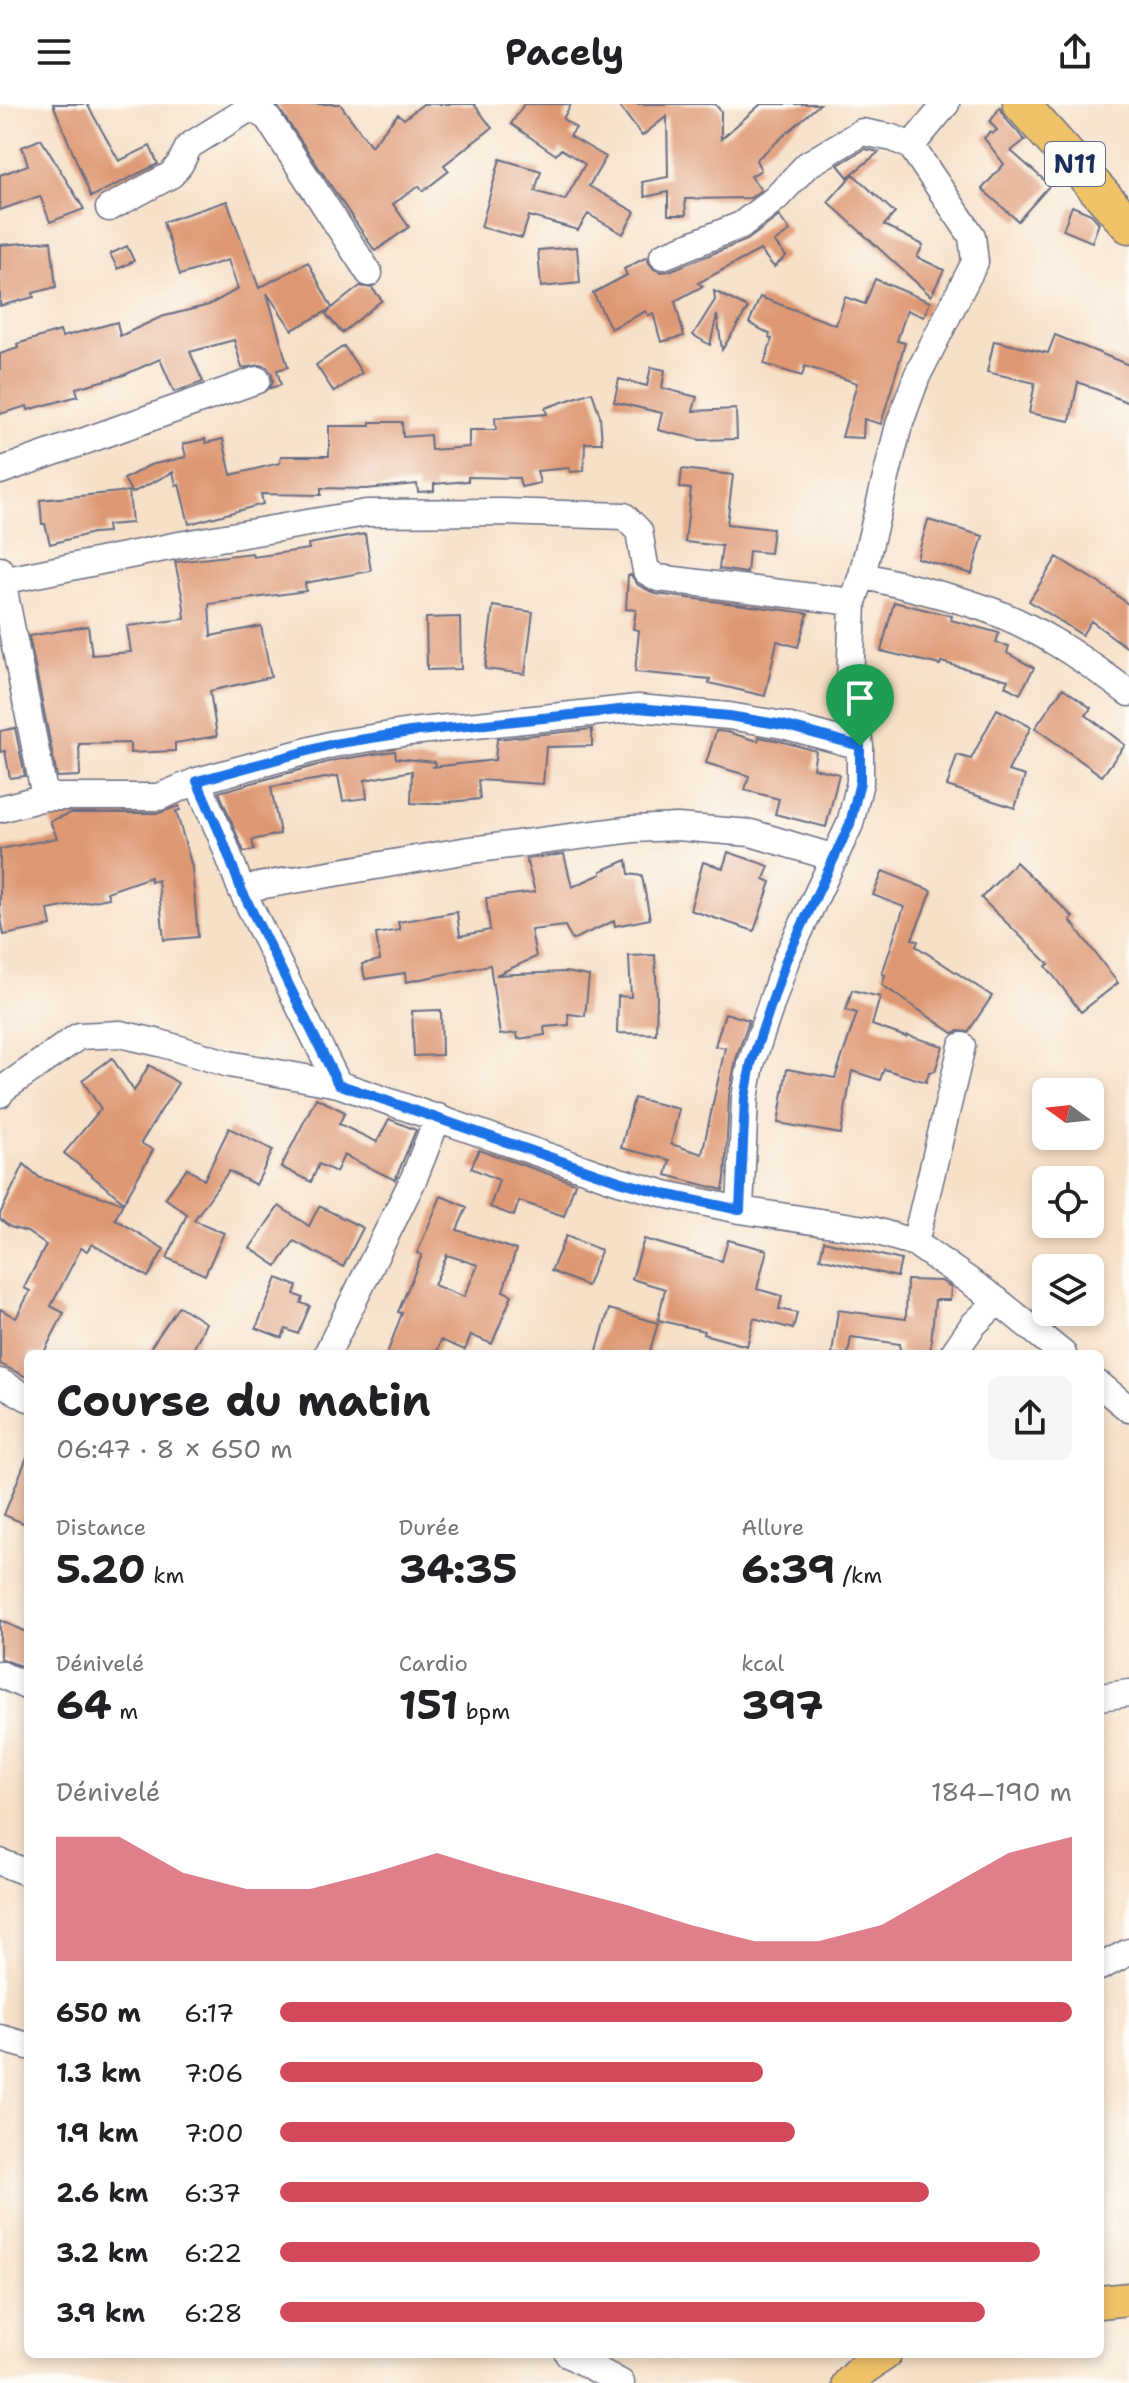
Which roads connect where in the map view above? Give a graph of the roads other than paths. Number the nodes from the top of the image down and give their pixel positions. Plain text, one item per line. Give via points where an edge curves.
1 (946, 104) edge
2 (1021, 104) edge
3 (261, 108) edge
4 (911, 146) junction
5 (109, 208) dead end
6 (1129, 225) edge
7 (663, 256) dead end
8 (369, 273) dead end
9 (257, 380) dead end
10 (0, 471) edge
11 (1, 575) edge
12 (862, 575) junction
13 (853, 602) junction
14 (1129, 693) edge
15 (860, 746) junction
16 (197, 781) junction
17 (45, 797) junction
18 (0, 809) edge
19 (835, 858) junction
20 (241, 889) junction
21 (962, 1046) dead end
22 (338, 1084) junction
23 (1, 1089) edge
24 (438, 1117) junction
25 (740, 1210) junction
26 (915, 1243) junction
27 (998, 1301) junction
28 (329, 1350) edge
29 (956, 1350) edge
30 (1058, 1350) edge
31 (0, 1382) edge
32 (1104, 1388) edge
33 (24, 1396) edge
34 (1129, 1409) edge
35 (0, 1674) edge
36 (24, 1685) edge
37 (1129, 1693) edge
38 (1104, 1696) edge
39 (0, 1862) edge
40 (24, 1871) edge
41 (1129, 1952) edge
42 (1104, 1965) edge
43 (0, 2038) edge
44 (24, 2045) edge
45 (1129, 2299) edge
46 (1104, 2302) edge
47 (575, 2358) edge
48 (879, 2358) edge
49 (621, 2383) edge
50 (849, 2383) edge

1 - 4 street
2 - 6 highway, N11
3 - 5 street via 189,146 171,175
3 - 8 street
4 - 7 street via 862,132 807,165 741,225
4 - 12 street via 972,236 975,262 917,376 899,425
9 - 10 street
11 - 13 street via 334,517 502,512 624,516 639,531 646,571 658,578
11 - 17 street
12 - 13 street
12 - 14 street via 977,606 1025,627 1078,655
13 - 15 street via 850,684
15 - 16 street via 783,725 638,708 348,742
15 - 19 street via 860,782
16 - 17 street via 159,797
16 - 20 street
17 - 18 street
19 - 20 street via 751,833 648,828 463,851
19 - 25 street via 786,960 751,1064
20 - 22 street
21 - 26 street
22 - 23 street via 229,1064 120,1034 79,1036
22 - 24 street
24 - 25 street via 619,1181
24 - 28 street via 414,1178
25 - 26 street via 872,1230
26 - 27 street
27 - 29 street
27 - 30 street
31 - 33 street
32 - 34 street
35 - 36 street
37 - 38 street
39 - 40 street
41 - 42 street
43 - 44 street
45 - 46 main road
47 - 49 street
48 - 50 main road

